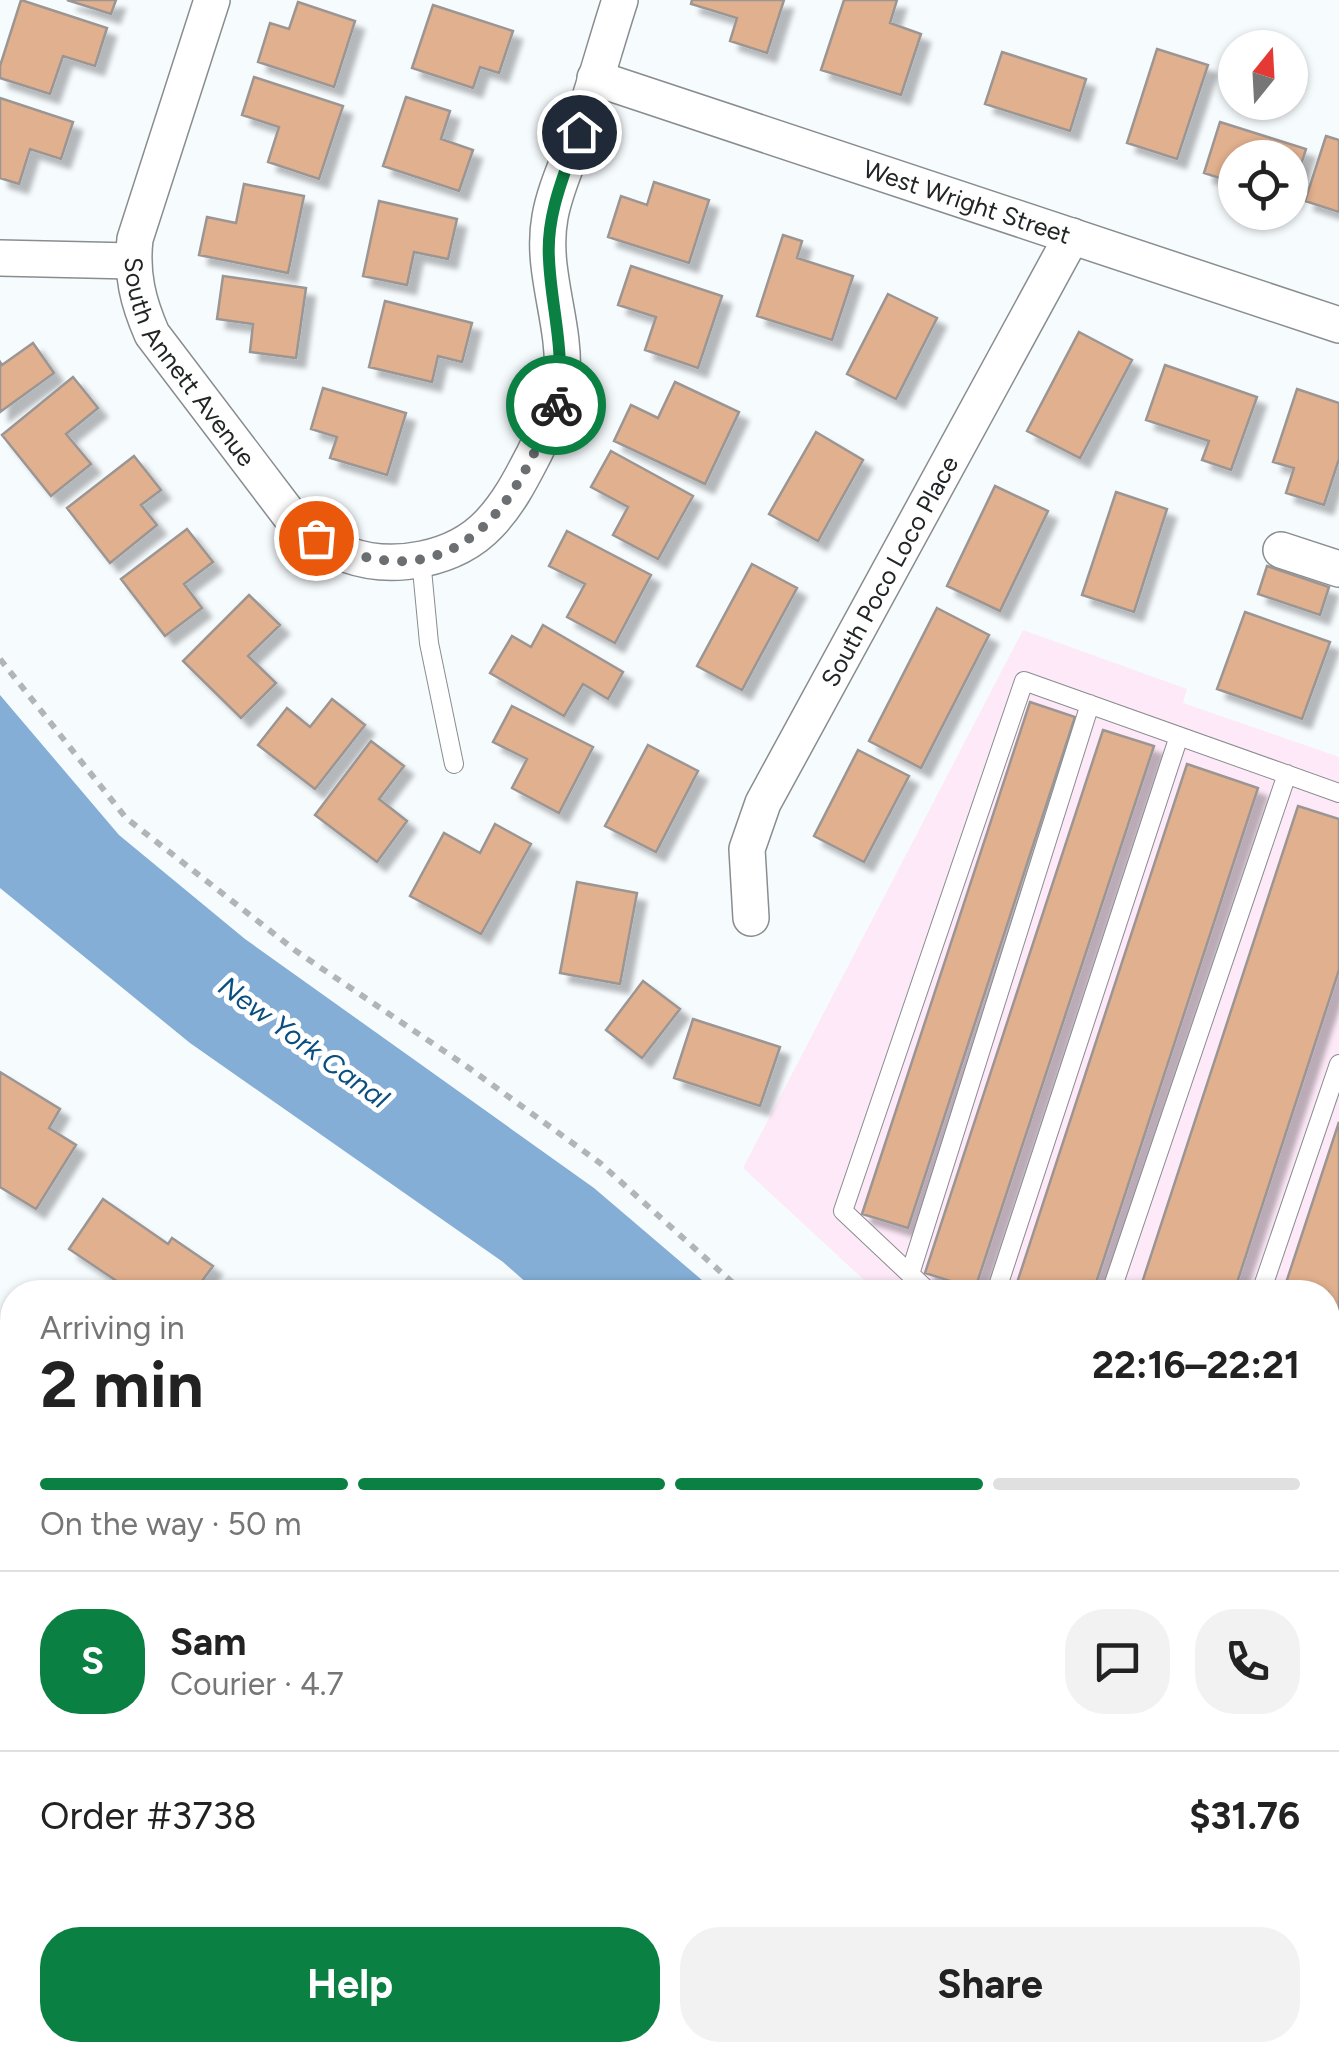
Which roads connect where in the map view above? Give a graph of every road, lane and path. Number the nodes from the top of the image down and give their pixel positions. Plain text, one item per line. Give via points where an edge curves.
1 (212, 0) edge
2 (620, 0) edge
3 (595, 78) junction
4 (1072, 236) junction
5 (0, 258) edge
6 (132, 261) junction
7 (1339, 325) edge
8 (1281, 550) dead end
9 (421, 560) junction
10 (1339, 569) edge
11 (0, 658) edge
12 (1090, 704) junction
13 (1179, 736) junction
14 (454, 764) dead end
15 (1287, 774) junction
16 (1339, 793) edge
17 (751, 918) dead end
18 (1339, 1064) edge
19 (910, 1274) junction
20 (730, 1280) edge
21 (916, 1280) edge
22 (1000, 1280) edge
23 (1115, 1280) edge
24 (1266, 1280) edge

1 - 6 street, South Annett Avenue
2 - 3 street
3 - 4 street, West Wright Street
3 - 9 street via 550,217 548,259 562,377 554,412 514,492 488,525
4 - 7 street, West Wright Street
4 - 17 street, South Poco Loco Place via 764,803 747,850
5 - 6 street
6 - 9 street, South Annett Avenue via 138,304 152,334 291,517 348,555
8 - 10 street
9 - 14 lane
11 - 20 path via 126,818 296,950 600,1163
12 - 13 lane
12 - 19 lane
12 - 19 lane via 1024,681 843,1211
13 - 15 lane
13 - 22 lane
15 - 16 lane
15 - 23 lane
18 - 24 lane
19 - 21 lane

